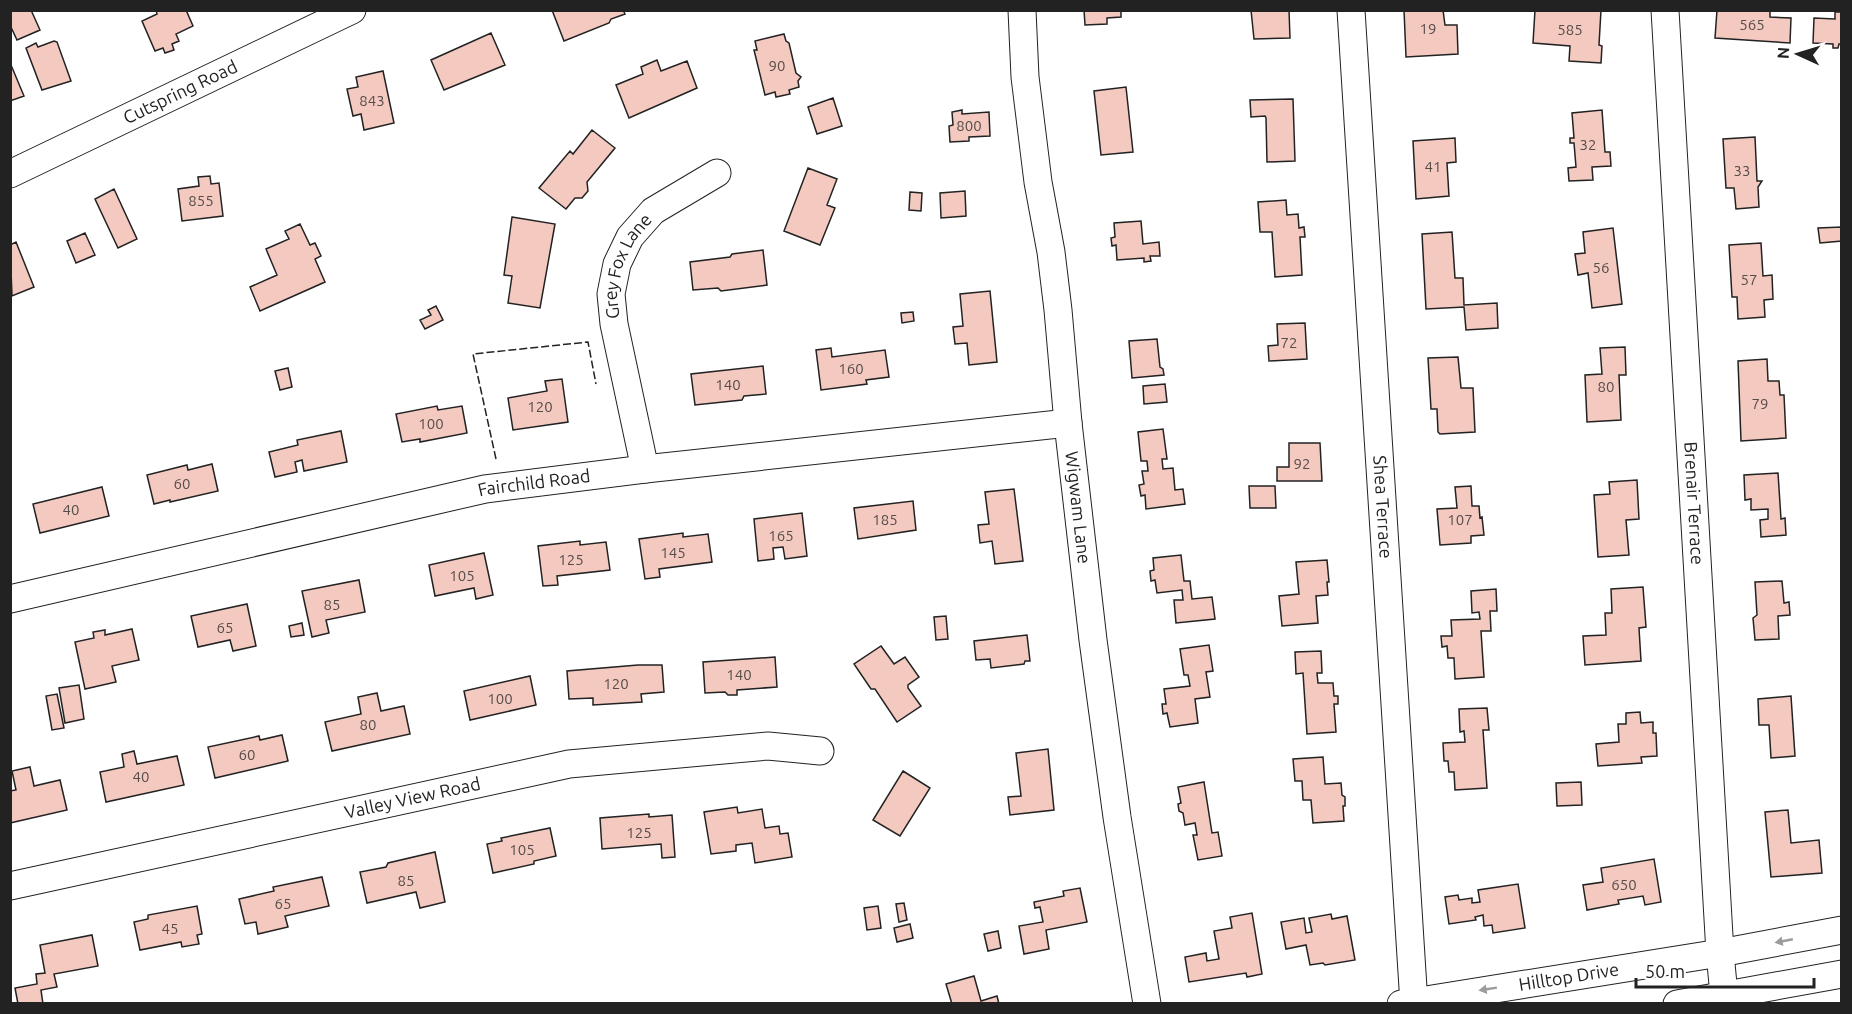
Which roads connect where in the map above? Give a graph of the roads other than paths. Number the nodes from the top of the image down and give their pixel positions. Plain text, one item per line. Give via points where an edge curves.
1 (352, 10) edge
2 (1022, 10) edge
3 (1351, 10) edge
4 (1665, 10) edge
5 (717, 173) dead end
6 (10, 174) edge
7 (1068, 423) junction
8 (645, 469) junction
9 (10, 599) edge
10 (820, 751) dead end
11 (10, 886) edge
12 (1842, 930) edge
13 (1720, 953) junction
14 (1842, 974) edge
15 (1724, 995) junction
16 (1409, 1003) edge
17 (1147, 1004) edge
18 (1677, 1004) edge

1 - 6 street, Cutspring Road
2 - 7 street, Wigwam Lane via 1024,77 1051,252
3 - 16 street, Shea Terrace
4 - 13 street, Brenair Terrace
5 - 8 street, Grey Fox Lane via 652,211 630,237 617,264 612,294 614,324
7 - 8 street, Fairchild Road
7 - 17 street, Wigwam Lane via 1092,640
8 - 9 street, Fairchild Road via 485,489
10 - 11 street, Valley View Road via 768,746 570,764
12 -> 13 street, Hilltop Drive
13 - 15 street, Brenair Terrace
13 -> 16 street, Hilltop Drive
14 - 15 street
15 - 18 street

